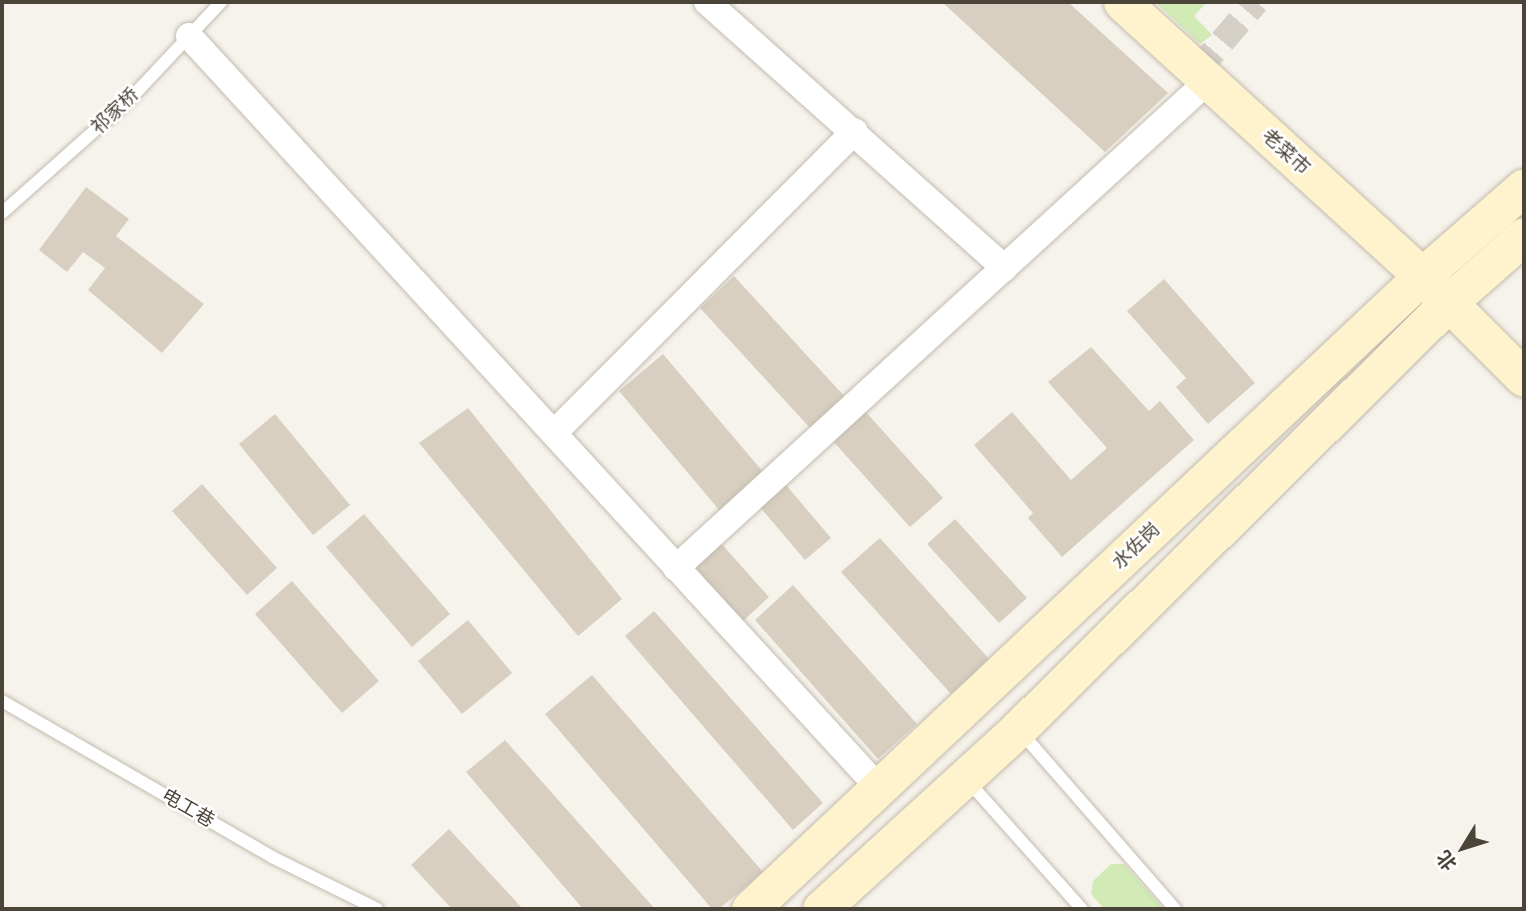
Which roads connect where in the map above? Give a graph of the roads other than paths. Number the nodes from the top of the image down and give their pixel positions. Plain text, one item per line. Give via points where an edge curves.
1 (221, 2) edge
2 (707, 2) edge
3 (1122, 2) edge
4 (190, 36) junction
5 (1208, 81) junction
6 (855, 131) junction
7 (1524, 187) edge
8 (2, 213) edge
9 (1524, 236) edge
10 (1004, 268) junction
11 (1422, 276) junction
12 (1448, 303) junction
13 (1524, 378) edge
14 (554, 433) junction
15 (676, 568) junction
16 (2, 701) edge
17 (1018, 729) junction
18 (964, 778) junction
19 (879, 788) junction
20 (377, 909) edge
21 (750, 909) edge
22 (821, 909) edge
23 (1082, 909) edge
24 (1175, 909) edge

1 - 4 lane, 祁家桥
2 - 6 street
3 - 5 street, 老菜市
4 - 8 lane, 祁家桥 via 131,98
4 - 14 street
5 - 10 street
5 - 11 street, 老菜市
6 - 10 street
6 - 14 street
7 - 11 street, 水佐岗
9 - 12 street
10 - 15 street
11 - 12 street, 老菜市
11 - 19 street, 水佐岗
12 - 13 street, 老菜市
12 - 17 street
14 - 15 street
15 - 19 street
16 - 20 lane, 电工巷 via 272,857
17 - 18 street
17 - 24 lane
18 - 22 street
18 - 23 lane
19 - 21 street, 水佐岗

